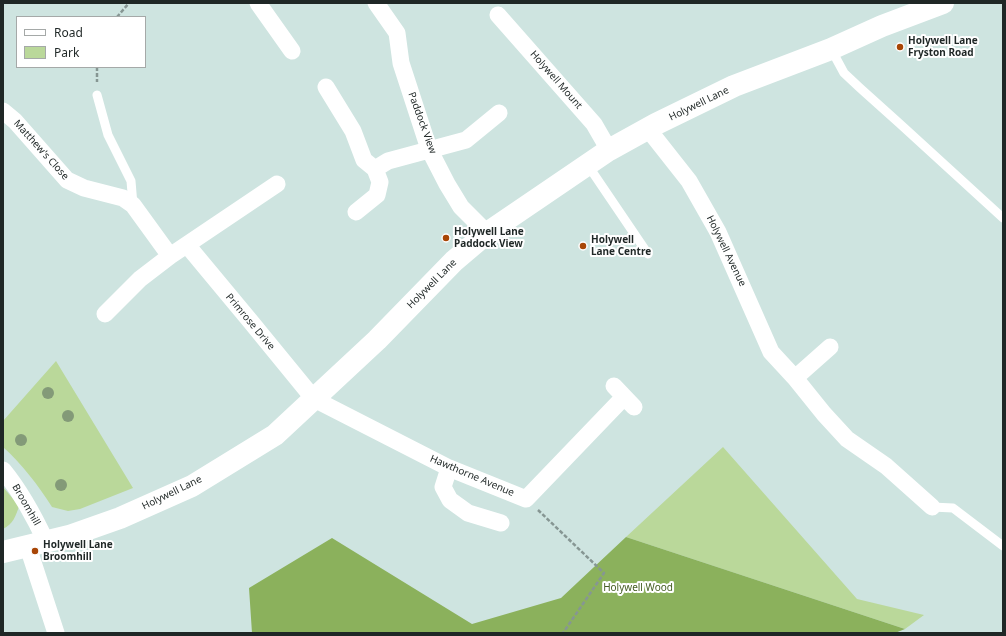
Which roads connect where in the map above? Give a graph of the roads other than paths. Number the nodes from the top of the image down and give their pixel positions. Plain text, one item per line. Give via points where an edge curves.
1 (258, 3) edge
2 (376, 3) edge
3 (943, 3) edge
4 (498, 15) dead end
5 (831, 49) junction
6 (292, 51) dead end
7 (326, 87) dead end
8 (97, 95) dead end
9 (3, 111) edge
10 (499, 113) dead end
11 (648, 129) junction
12 (429, 149) junction
13 (609, 150) junction
14 (587, 164) junction
15 (375, 169) junction
16 (277, 184) dead end
17 (133, 205) junction
18 (356, 212) dead end
19 (1003, 218) edge
20 (487, 233) junction
21 (186, 245) junction
22 (648, 254) dead end
23 (170, 256) junction
24 (105, 314) dead end
25 (830, 347) dead end
26 (795, 378) junction
27 (624, 397) dead end
28 (314, 399) junction
29 (449, 468) junction
30 (3, 470) edge
31 (932, 507) joint
32 (501, 523) dead end
33 (37, 544) junction
34 (1003, 546) edge
35 (3, 552) edge
36 (56, 633) edge

1 - 6 street
2 - 12 street, Paddock View via 397,33 401,63
3 - 5 main road, Holywell Lane
4 - 13 street, Holywell Mount via 594,124
5 - 11 main road, Holywell Lane via 734,86
5 - 19 lane via 844,72 860,88
7 - 15 street via 353,131 364,160
8 - 17 lane via 108,135 131,181
9 - 17 street, Matthew's Close via 67,180 84,188 123,198
10 - 12 street via 466,140
11 - 13 main road, Holywell Lane
11 - 26 street, Holywell Avenue via 689,181 718,232 771,352
12 - 15 street via 388,161
12 - 20 street, Paddock View via 461,207
13 - 14 main road, Holywell Lane
14 - 20 main road, Holywell Lane
14 - 22 lane
15 - 18 street via 380,182 377,195
16 - 21 street
17 - 23 street, Matthew's Close
20 - 28 main road, Holywell Lane
21 - 23 street
21 - 28 street, Primrose Drive
23 - 24 street via 140,279
25 - 26 street
26 - 31 street, Holywell Avenue via 847,439 886,466
27 - 29 street, Hawthorne Avenue via 526,499
28 - 29 street, Hawthorne Avenue
28 - 33 main road, Holywell Lane via 275,435 192,486 120,518
29 - 32 street via 443,488 450,500 468,513
30 - 33 street, Broomhill via 26,503
31 - 34 lane via 953,508
33 - 35 main road, Holywell Lane
33 - 36 street, Broomhill

